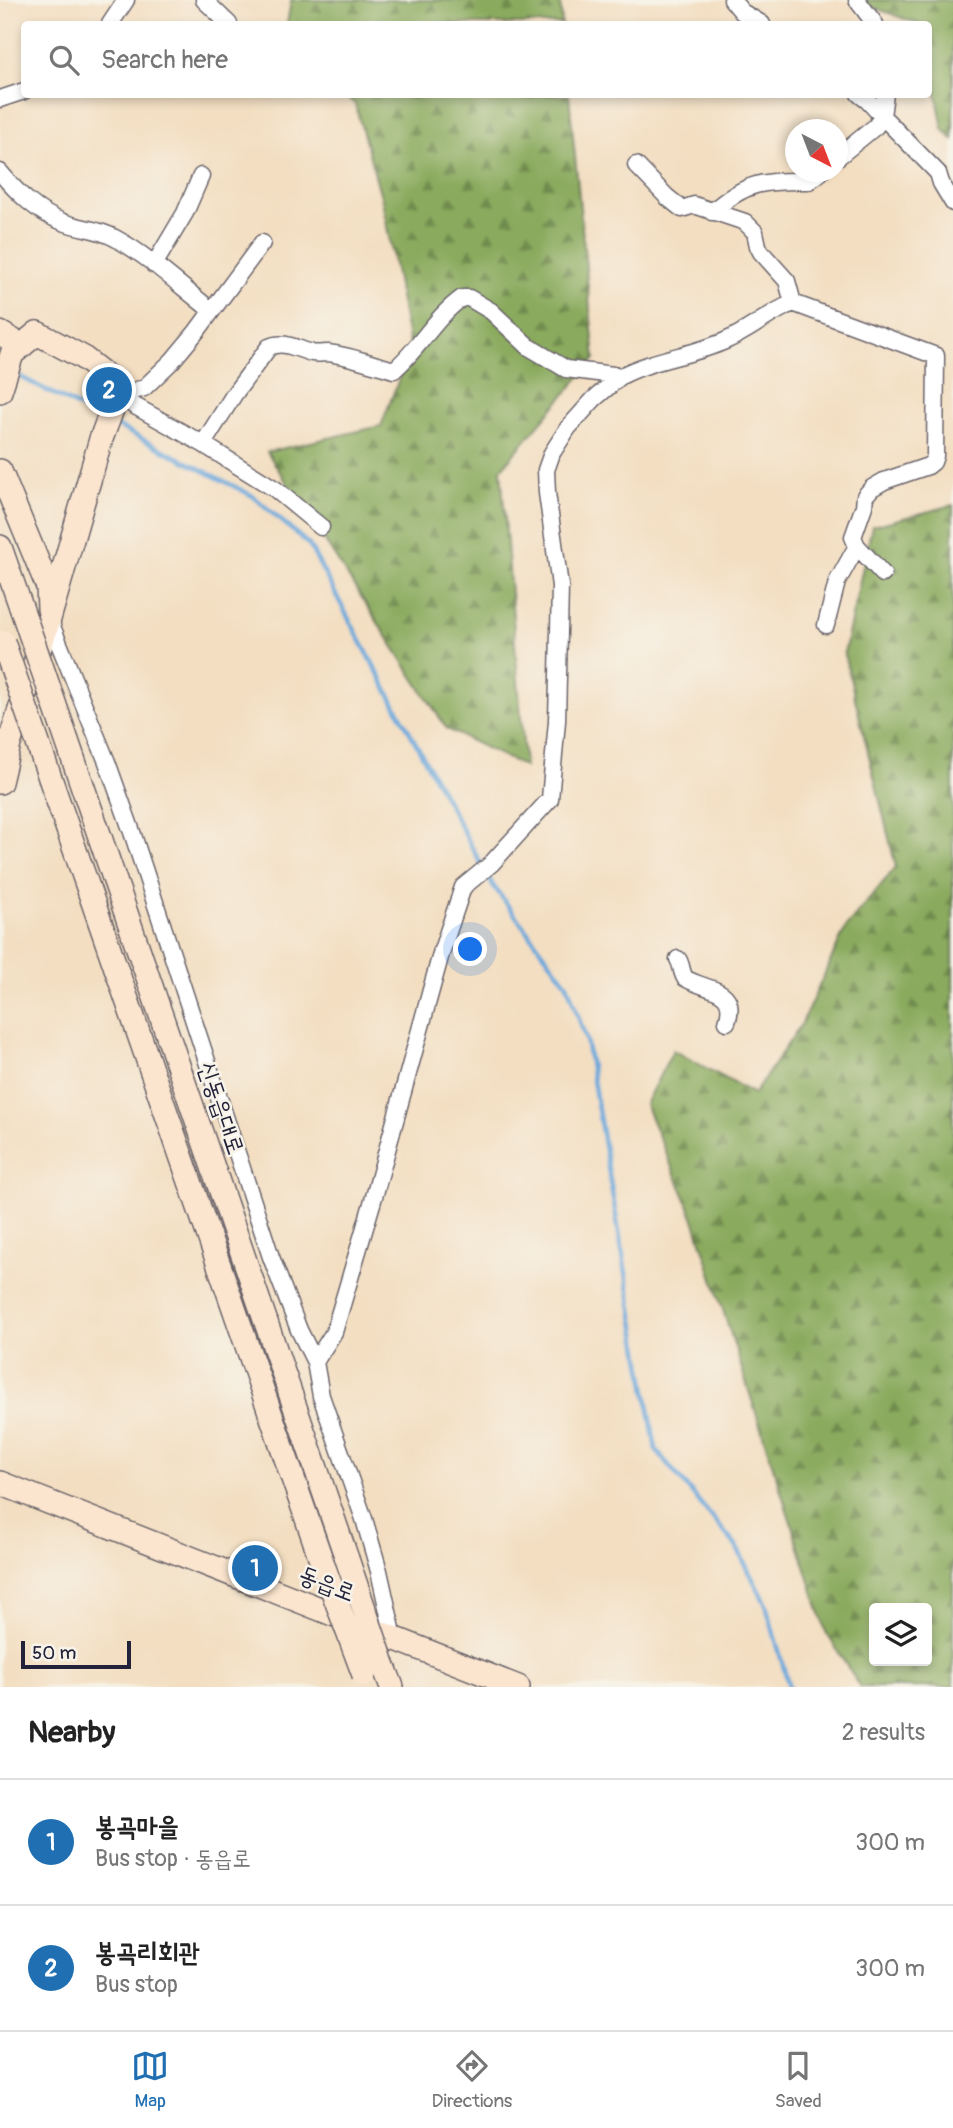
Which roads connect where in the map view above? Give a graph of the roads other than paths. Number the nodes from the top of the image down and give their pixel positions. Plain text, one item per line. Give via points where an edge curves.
1 (125, 0) edge
2 (204, 0) edge
3 (732, 0) edge
4 (857, 0) edge
5 (112, 21) edge
6 (226, 21) edge
7 (757, 21) edge
8 (873, 21) edge
9 (21, 92) edge
10 (864, 98) edge
11 (884, 98) edge
12 (0, 99) edge
13 (882, 116) junction
14 (848, 149) edge
15 (636, 165) dead end
16 (0, 172) edge
17 (201, 176) dead end
18 (785, 181) edge
19 (953, 203) edge
20 (712, 212) junction
21 (262, 243) dead end
22 (154, 265) junction
23 (793, 303) junction
24 (211, 310) junction
25 (0, 333) edge
26 (17, 350) junction
27 (944, 356) edge
28 (621, 376) junction
29 (1, 388) edge
30 (116, 400) junction
31 (203, 444) junction
32 (0, 471) edge
33 (321, 527) dead end
34 (857, 546) junction
35 (0, 547) edge
36 (883, 574) dead end
37 (49, 619) junction
38 (826, 625) dead end
39 (2, 637) edge
40 (0, 782) edge
41 (678, 959) dead end
42 (727, 1022) dead end
43 (315, 1362) junction
44 (0, 1483) edge
45 (394, 1638) junction
46 (372, 1675) edge
47 (392, 1687) edge
48 (518, 1687) edge

1 - 5 street
2 - 6 street
3 - 7 street
4 - 8 street
9 - 12 street
10 - 13 street
11 - 13 street
13 - 14 street
13 - 19 street via 938,173
15 - 20 street via 681,209 694,205
16 - 22 street via 37,209 113,237
17 - 22 street
18 - 20 street via 748,186
20 - 23 street via 745,222 755,232 761,252 787,281
21 - 24 street
22 - 24 street
23 - 27 street
23 - 28 street via 742,334
24 - 30 street via 155,379
25 - 26 main road
26 - 29 main road
26 - 30 main road via 37,333 48,338 113,381
27 - 34 street via 933,462 872,488 865,496 853,537
28 - 31 street via 566,369 529,347 491,311 469,298 462,299 394,370 283,344 269,347
28 - 43 street via 568,428 547,470 560,586 550,799 491,864 463,887 334,1332
30 - 31 street
30 - 37 main road
31 - 33 street via 275,489
32 - 37 main road via 48,587
34 - 36 street
34 - 38 street via 837,582
35 - 46 main road, 신동읍대로, bridge via 347,1559
37 - 40 main road
37 - 43 street via 107,762 271,1257
39 - 46 main road, 신동읍대로, bridge via 323,1565
41 - 42 street via 685,978 729,1001
43 - 45 street via 321,1396 379,1571
44 - 45 main road, 동읍로
45 - 48 main road, 동읍로
46 - 47 main road, 신동읍대로

